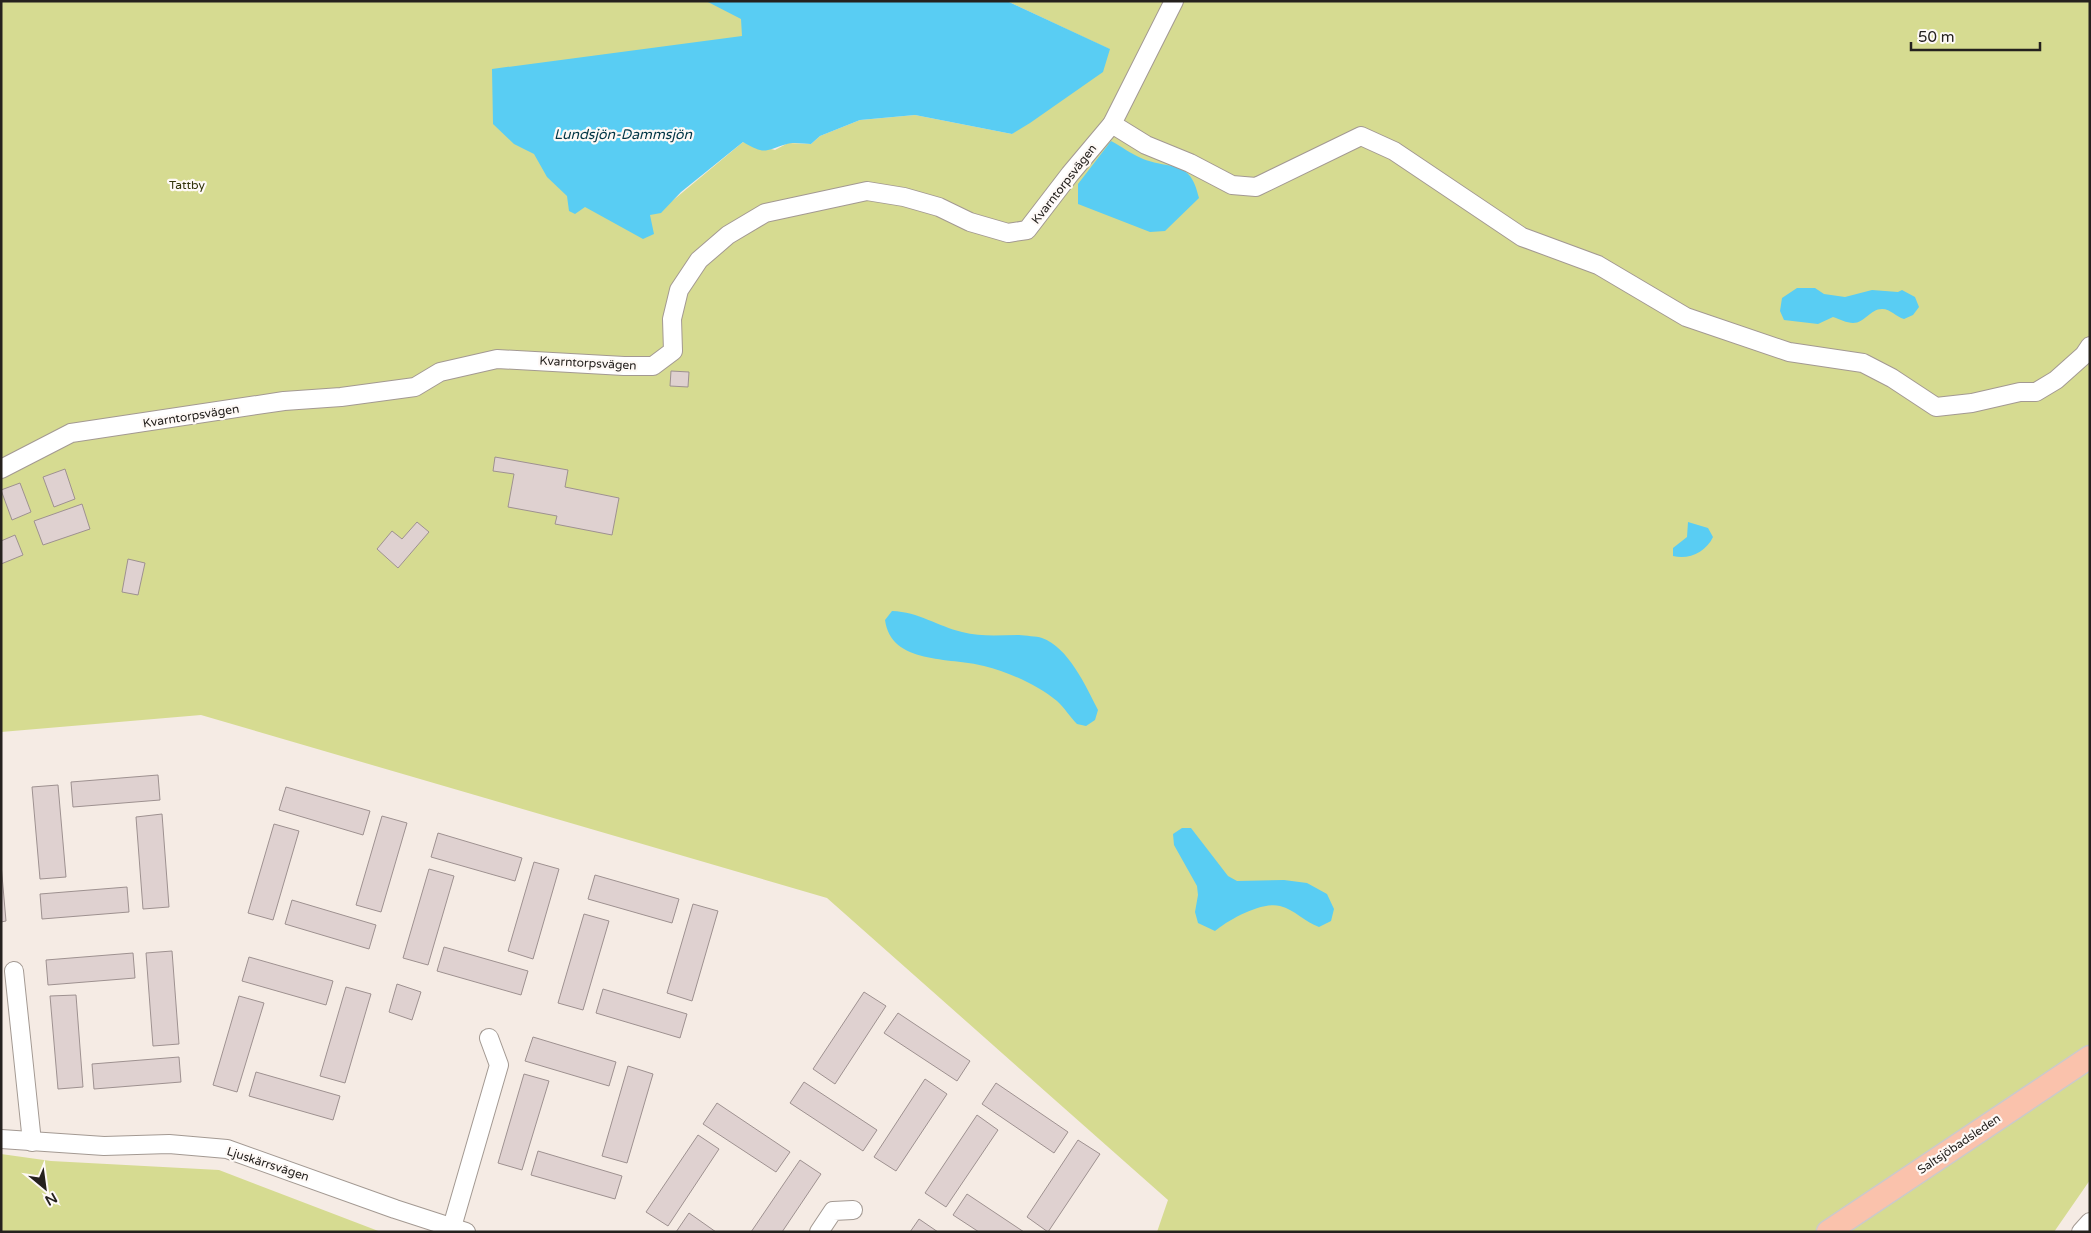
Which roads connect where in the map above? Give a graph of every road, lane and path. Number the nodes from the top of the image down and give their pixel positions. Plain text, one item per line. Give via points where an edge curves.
1 (1174, 1) edge
2 (1112, 124) junction
3 (2090, 346) edge
4 (1, 468) edge
5 (14, 971) dead end
6 (489, 1038) dead end
7 (2090, 1057) edge
8 (1, 1139) edge
9 (32, 1142) junction
10 (853, 1210) dead end
11 (2090, 1222) edge
12 (459, 1229) edge
13 (819, 1232) edge
14 (1828, 1232) edge
15 (2081, 1232) edge

1 - 2 street, Kvarntorpsvägen
2 - 3 street via 1146,145 1190,162 1232,185 1256,187 1360,136 1394,150 1522,237 1598,265 1686,317 1789,352 1863,363 1936,406 2036,392 2056,380
2 - 4 street, Kvarntorpsvägen via 1027,230 1008,234 970,222 939,207 867,191 765,213 728,235 699,260 679,290 672,319 673,350 653,366 497,360 440,372 415,387 71,433
5 - 9 street
6 - 12 street via 499,1065
7 - 14 main road, Saltsjöbadsleden
8 - 9 street, Ljuskärrsvägen
9 - 12 street, Ljuskärrsvägen via 104,1146 169,1144 227,1149
10 - 13 street via 834,1211
11 - 15 street

